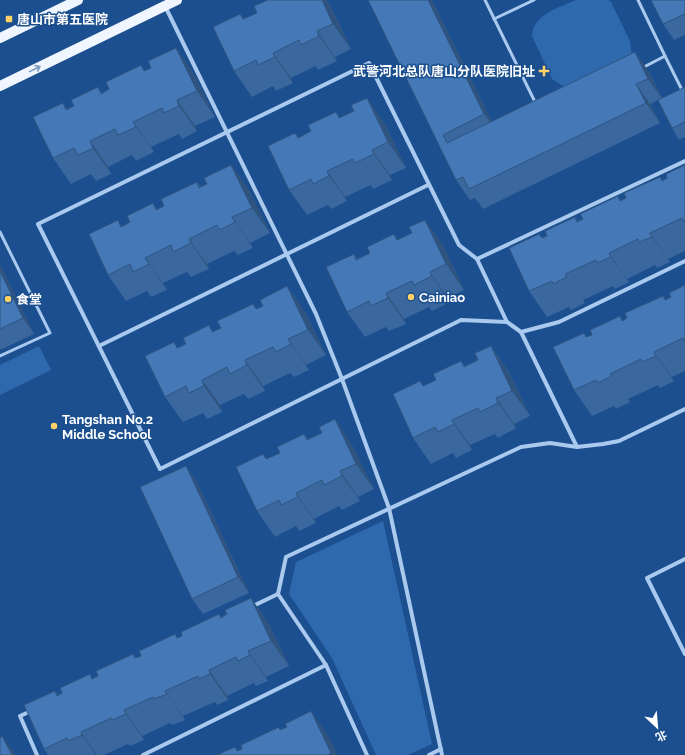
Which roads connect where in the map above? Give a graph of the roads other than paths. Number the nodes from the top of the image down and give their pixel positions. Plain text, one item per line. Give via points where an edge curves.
1 (78, 0) edge
2 (177, 0) edge
3 (485, 0) edge
4 (534, 0) edge
5 (638, 0) edge
6 (165, 6) junction
7 (494, 19) junction
8 (0, 38) edge
9 (665, 56) junction
10 (638, 69) edge
11 (0, 86) edge
12 (683, 92) edge
13 (538, 109) edge
14 (228, 132) junction
15 (685, 161) edge
16 (428, 185) junction
17 (0, 232) edge
18 (287, 254) junction
19 (477, 259) junction
20 (685, 261) edge
21 (507, 322) junction
22 (521, 332) junction
23 (99, 346) junction
24 (0, 356) edge
25 (342, 379) junction
26 (685, 408) edge
27 (577, 447) junction
28 (388, 508) junction
29 (685, 559) edge
30 (278, 594) junction
31 (249, 608) edge
32 (685, 654) edge
33 (326, 665) junction
34 (34, 709) edge
35 (441, 749) junction
36 (37, 755) edge
37 (143, 755) edge
38 (367, 755) edge
39 (429, 755) edge
40 (442, 755) edge

1 - 8 main road
2 - 6 main road
3 - 7 lane
4 - 7 lane
5 - 9 lane
11 -> 6 main road
6 - 14 street
7 - 13 lane
9 - 10 lane
9 - 12 lane
14 - 16 street via 369,63
14 - 18 street
14 - 23 street via 38,224
15 - 19 street
16 - 18 street
16 - 19 street via 459,245
17 - 24 lane via 50,333
18 - 23 street
18 - 25 street via 316,314
19 - 21 street
20 - 22 street via 559,322
21 - 22 street
21 - 25 street via 461,320
22 - 27 street
23 - 25 street via 160,470
25 - 28 street
26 - 27 street via 619,440
27 - 28 street via 550,443 521,447
28 - 30 street via 286,557
28 - 35 street
29 - 32 street via 648,578
30 - 31 street
30 - 33 street
33 - 37 street
33 - 38 street
34 - 36 street via 20,716
35 - 39 street
35 - 40 street

